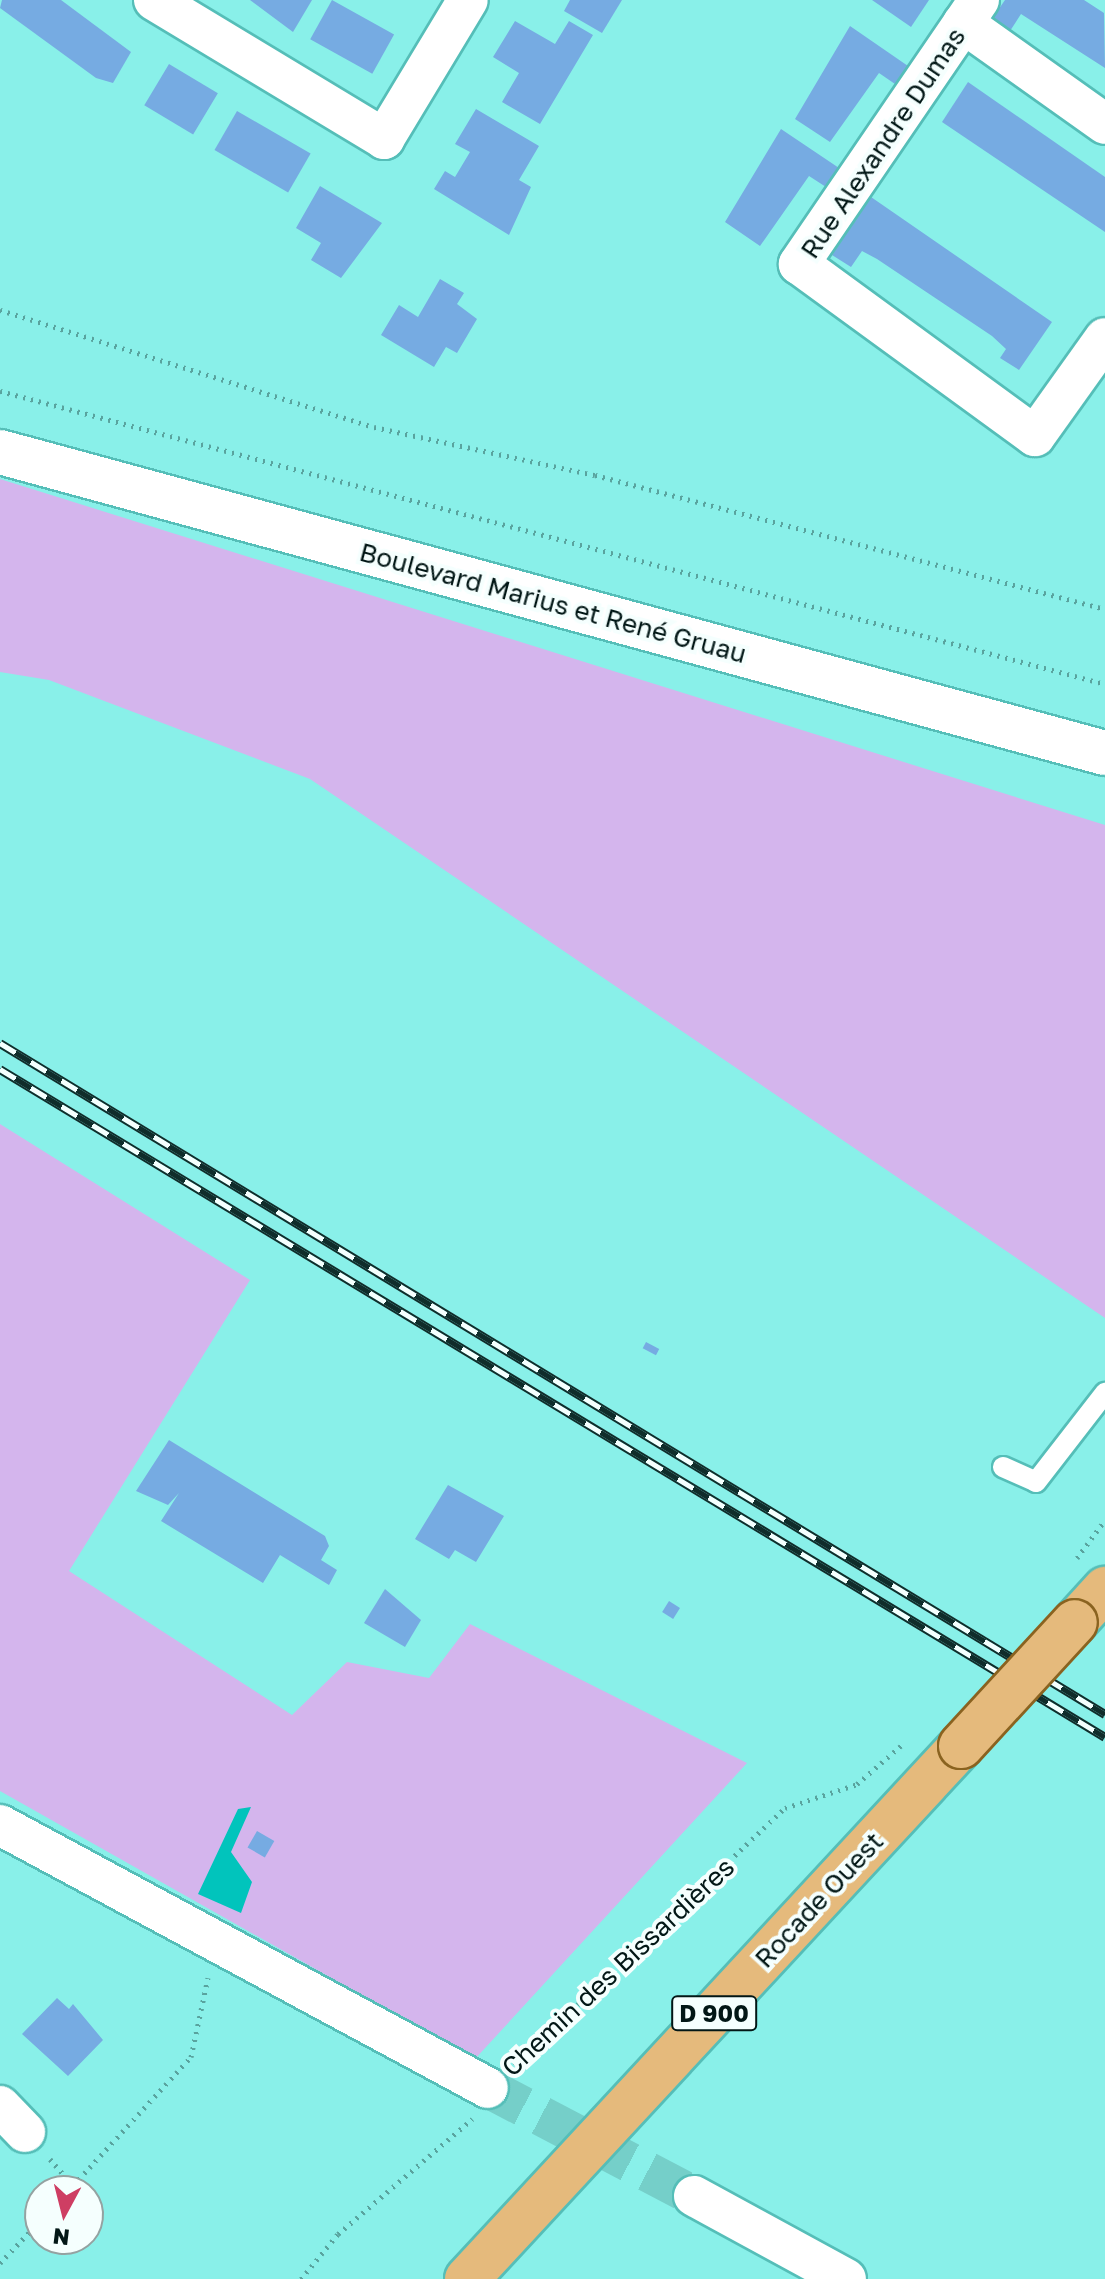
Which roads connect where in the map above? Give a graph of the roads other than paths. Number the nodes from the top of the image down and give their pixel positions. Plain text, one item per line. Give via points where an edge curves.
1 (154, 0) edge
2 (468, 0) edge
3 (971, 12) edge
4 (1105, 124) edge
5 (1105, 338) edge
6 (0, 452) edge
7 (1105, 753) edge
8 (1105, 1393) edge
9 (1003, 1467) dead end
10 (1105, 1589) edge
11 (0, 1825) edge
12 (488, 2088) tunnel mouth
13 (694, 2196) tunnel mouth
14 (800, 2269) edge
15 (467, 2279) edge
16 (846, 2279) edge

1 - 2 street via 384,139
3 - 4 street
3 - 5 street, Rue Alexandre Dumas via 799,264 1035,436
6 - 7 main road, Boulevard Marius et René Gruau
8 - 9 lane via 1036,1482
10 - 15 main road, Rocade Ouest / D 900, bridge
11 - 12 street, Chemin des Bissardières
13 - 14 street
14 - 16 street

